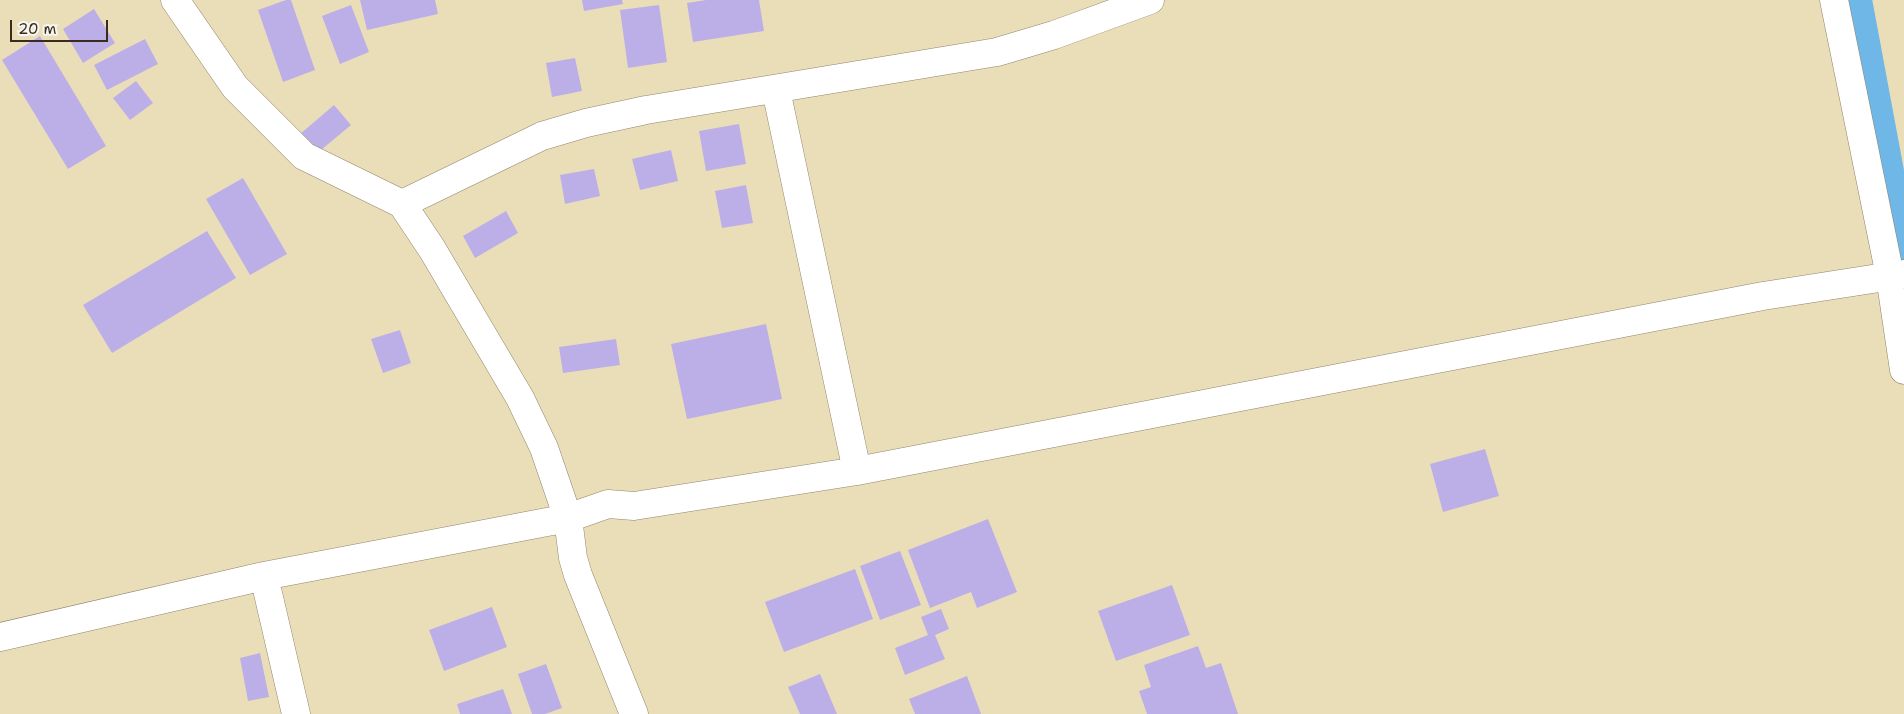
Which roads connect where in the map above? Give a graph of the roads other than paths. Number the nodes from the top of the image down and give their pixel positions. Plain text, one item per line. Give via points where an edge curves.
1 (175, 0) edge
2 (1150, 0) edge
3 (1834, 0) edge
4 (776, 90) junction
5 (402, 204) junction
6 (1896, 275) edge
7 (1904, 370) edge
8 (857, 471) junction
9 (568, 518) junction
10 (264, 576) junction
11 (0, 636) edge
12 (628, 712) edge
13 (296, 714) edge

1 - 5 street via 235,87 304,156
2 - 4 street via 997,52
3 - 6 street
4 - 5 street via 646,110 542,136
4 - 8 street
5 - 9 street via 520,398 544,448
6 - 7 street
6 - 8 street via 1763,296
8 - 9 street via 634,506 608,504
9 - 10 street
9 - 12 street via 578,575
10 - 11 street
10 - 13 street

